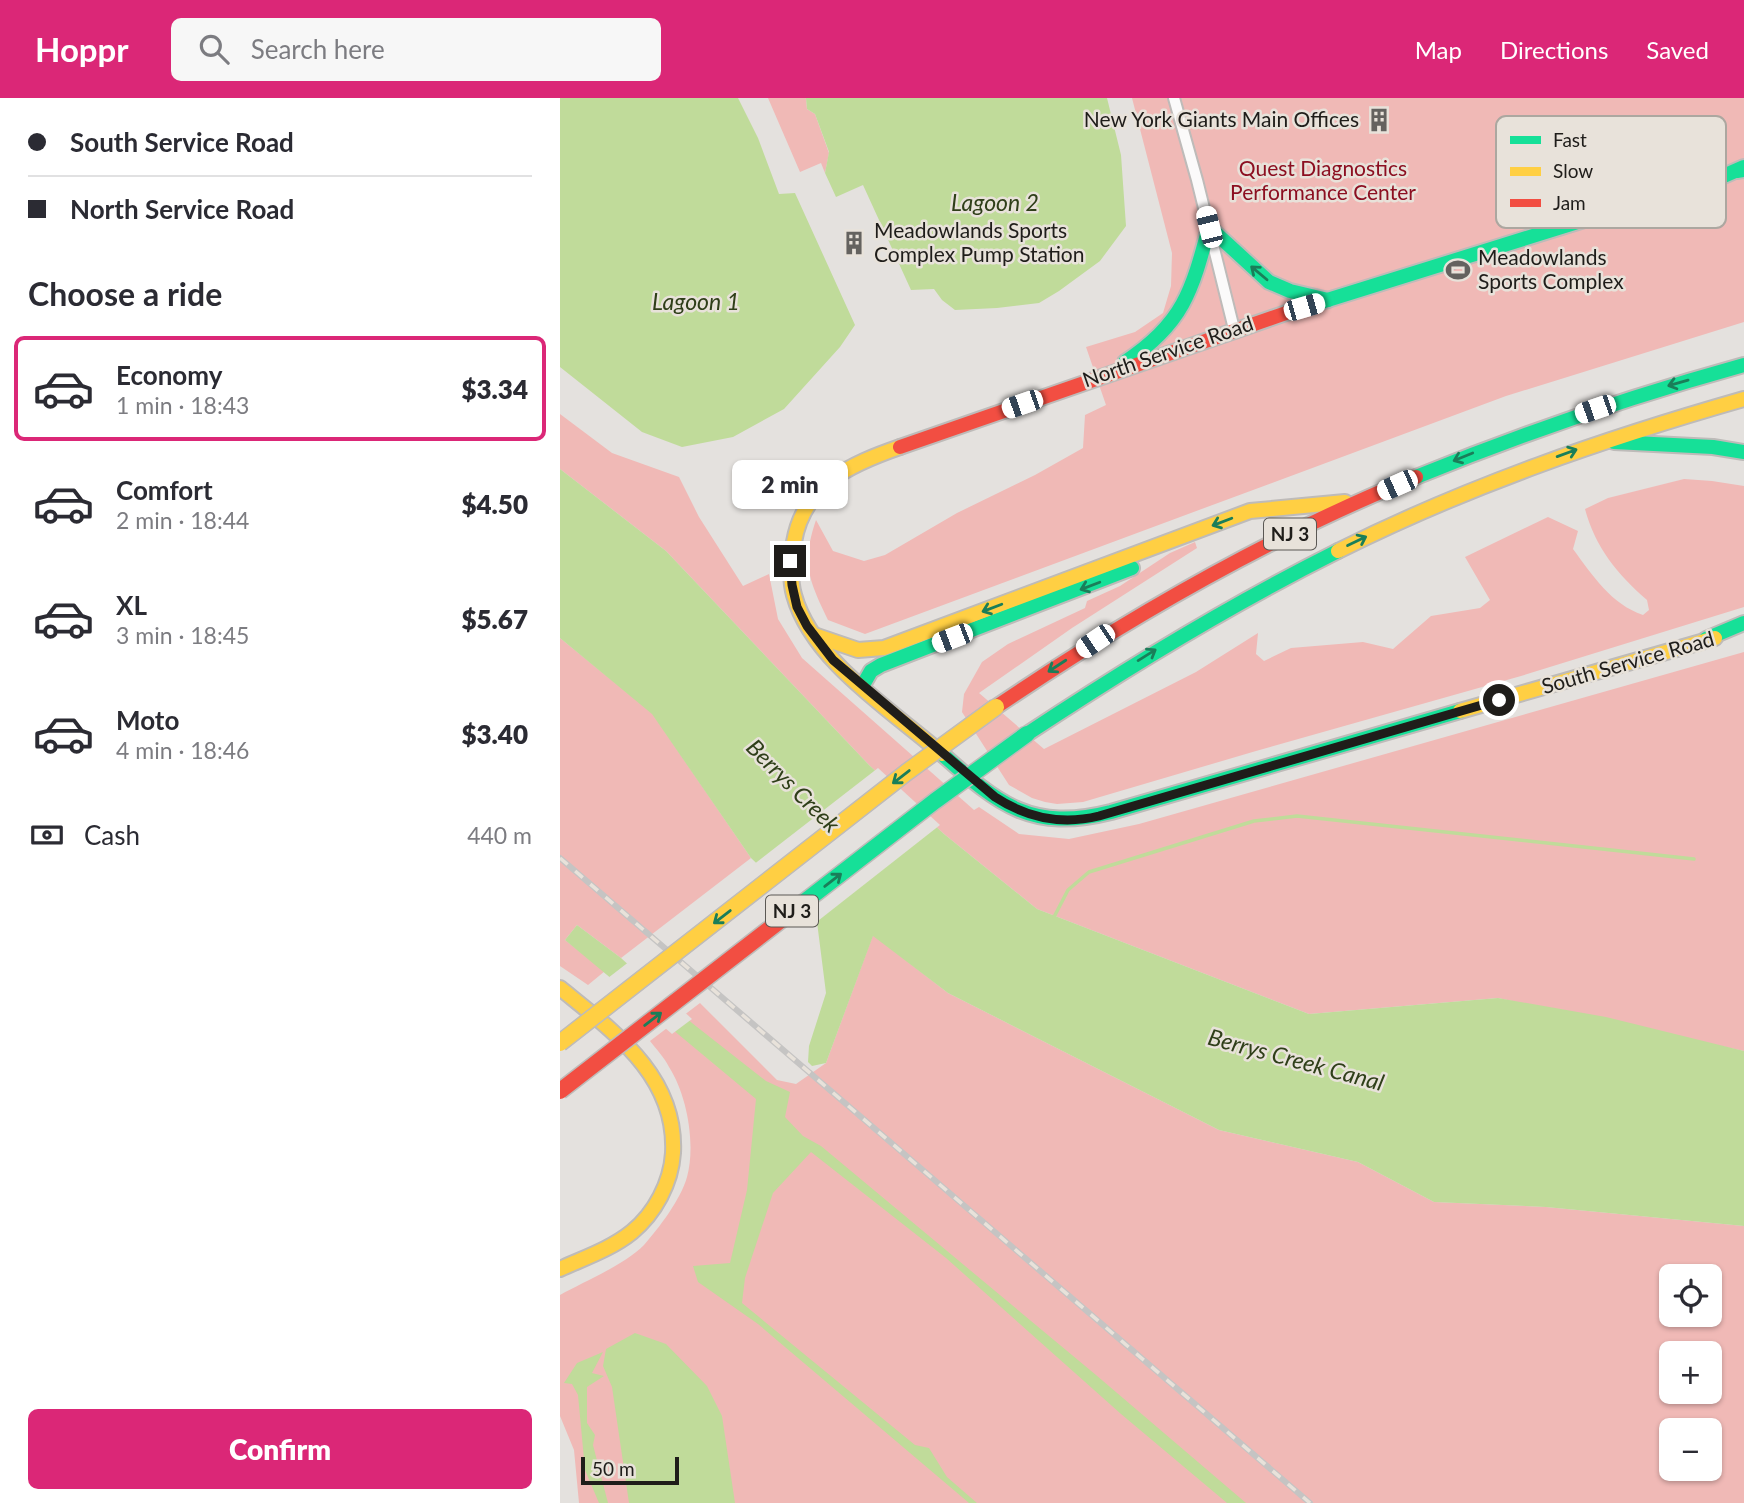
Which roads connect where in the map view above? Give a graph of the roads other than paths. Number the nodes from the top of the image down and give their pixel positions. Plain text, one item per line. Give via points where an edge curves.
1 (1174, 98) edge
2 (1209, 227) junction
3 (1558, 228) edge
4 (1330, 300) junction
5 (1234, 329) junction
6 (1744, 365) edge
7 (1113, 372) junction
8 (1744, 399) edge
9 (1602, 442) junction
10 (1744, 453) edge
11 (1360, 501) junction
12 (1194, 532) junction
13 (1744, 623) edge
14 (1744, 632) edge
15 (814, 635) junction
16 (1706, 639) junction
17 (863, 685) junction
18 (560, 988) edge
19 (560, 1043) edge
20 (560, 1091) edge
21 (560, 1269) edge

1 - 2 street
4 -> 2 main road via 1269,282
2 - 5 street
2 - 7 main road via 1183,307 1157,338
3 - 4 main road, North Service Road
4 - 5 main road, North Service Road
5 - 7 main road, North Service Road
6 -> 11 main road, NJ 3 via 1550,425
7 - 15 main road, North Service Road via 886,451 832,478 808,506 792,549 794,596
8 - 9 main road, NJ 3
9 - 10 main road via 1713,447
20 -> 9 main road, NJ 3, bridge via 935,801 1150,653 1275,582 1448,500
11 -> 12 main road via 1250,511
11 -> 19 main road, NJ 3, bridge via 1179,592 1095,641 996,708
12 -> 15 main road via 884,648 852,649
12 -> 17 main road via 1110,578 881,665
13 - 16 main road
14 - 16 main road, South Service Road
15 - 17 main road, North Service Road via 833,660
16 - 17 main road, South Service Road via 1078,820 1038,817 1003,803
18 - 21 main road via 651,1071 667,1102 674,1136 667,1181 646,1218 622,1239

